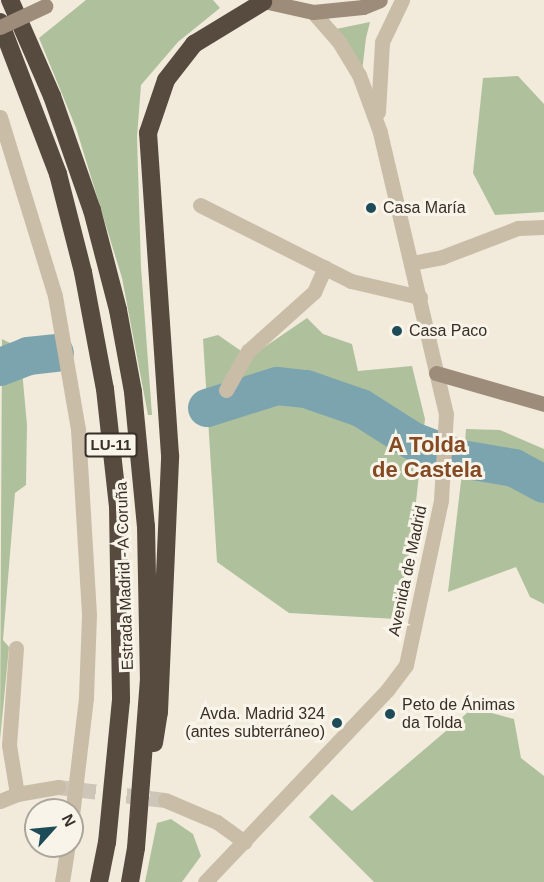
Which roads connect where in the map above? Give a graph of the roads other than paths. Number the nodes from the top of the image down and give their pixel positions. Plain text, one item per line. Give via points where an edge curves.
1 (10, 0) edge
2 (380, 0) edge
3 (402, 0) edge
4 (261, 1) edge
5 (50, 3) edge
6 (313, 12) junction
7 (0, 22) edge
8 (0, 27) edge
9 (0, 117) edge
10 (378, 124) junction
11 (200, 205) dead end
12 (544, 227) edge
13 (412, 263) junction
14 (325, 267) junction
15 (420, 297) junction
16 (436, 373) junction
17 (225, 390) dead end
18 (544, 404) edge
19 (16, 648) dead end
20 (58, 787) tunnel mouth
21 (17, 794) junction
22 (74, 798) edge
23 (165, 800) tunnel mouth
24 (0, 801) edge
25 (245, 842) junction
26 (136, 848) junction
27 (66, 858) edge
28 (62, 882) edge
29 (99, 882) edge
30 (130, 882) edge
31 (205, 882) edge

1 - 26 highway, Estrada Madrid - A Coruña / LU-11 via 52,96 92,210 118,310 133,392 146,526 148,679
2 - 6 street via 363,7
3 - 10 street, Avenida de Madrid via 382,42
4 - 6 street
4 - 26 highway via 194,44 166,80 148,133 170,455 159,712
5 - 8 street, bridge
6 - 10 street, Avenida de Madrid via 340,43
7 - 29 highway, Estrada Madrid - A Coruña / LU-11 via 58,174 83,272 108,413 118,506 121,700
9 - 22 street via 55,296 78,429 89,615 86,698
10 - 13 street, Avenida de Madrid
11 - 14 street
12 - 13 street via 518,228 442,257
13 - 15 street, Avenida de Madrid
14 - 15 street via 351,280
14 - 17 street via 314,292 248,351
15 - 16 street, Avenida de Madrid
16 - 18 street
16 - 25 street, Avenida de Madrid via 447,427 441,500 406,665
19 - 21 street via 9,745
20 - 21 street
21 - 24 street
23 - 25 street via 217,822
25 - 31 street, Avenida de Madrid
26 - 30 highway, Estrada Madrid - A Coruña / LU-11
27 - 28 street

